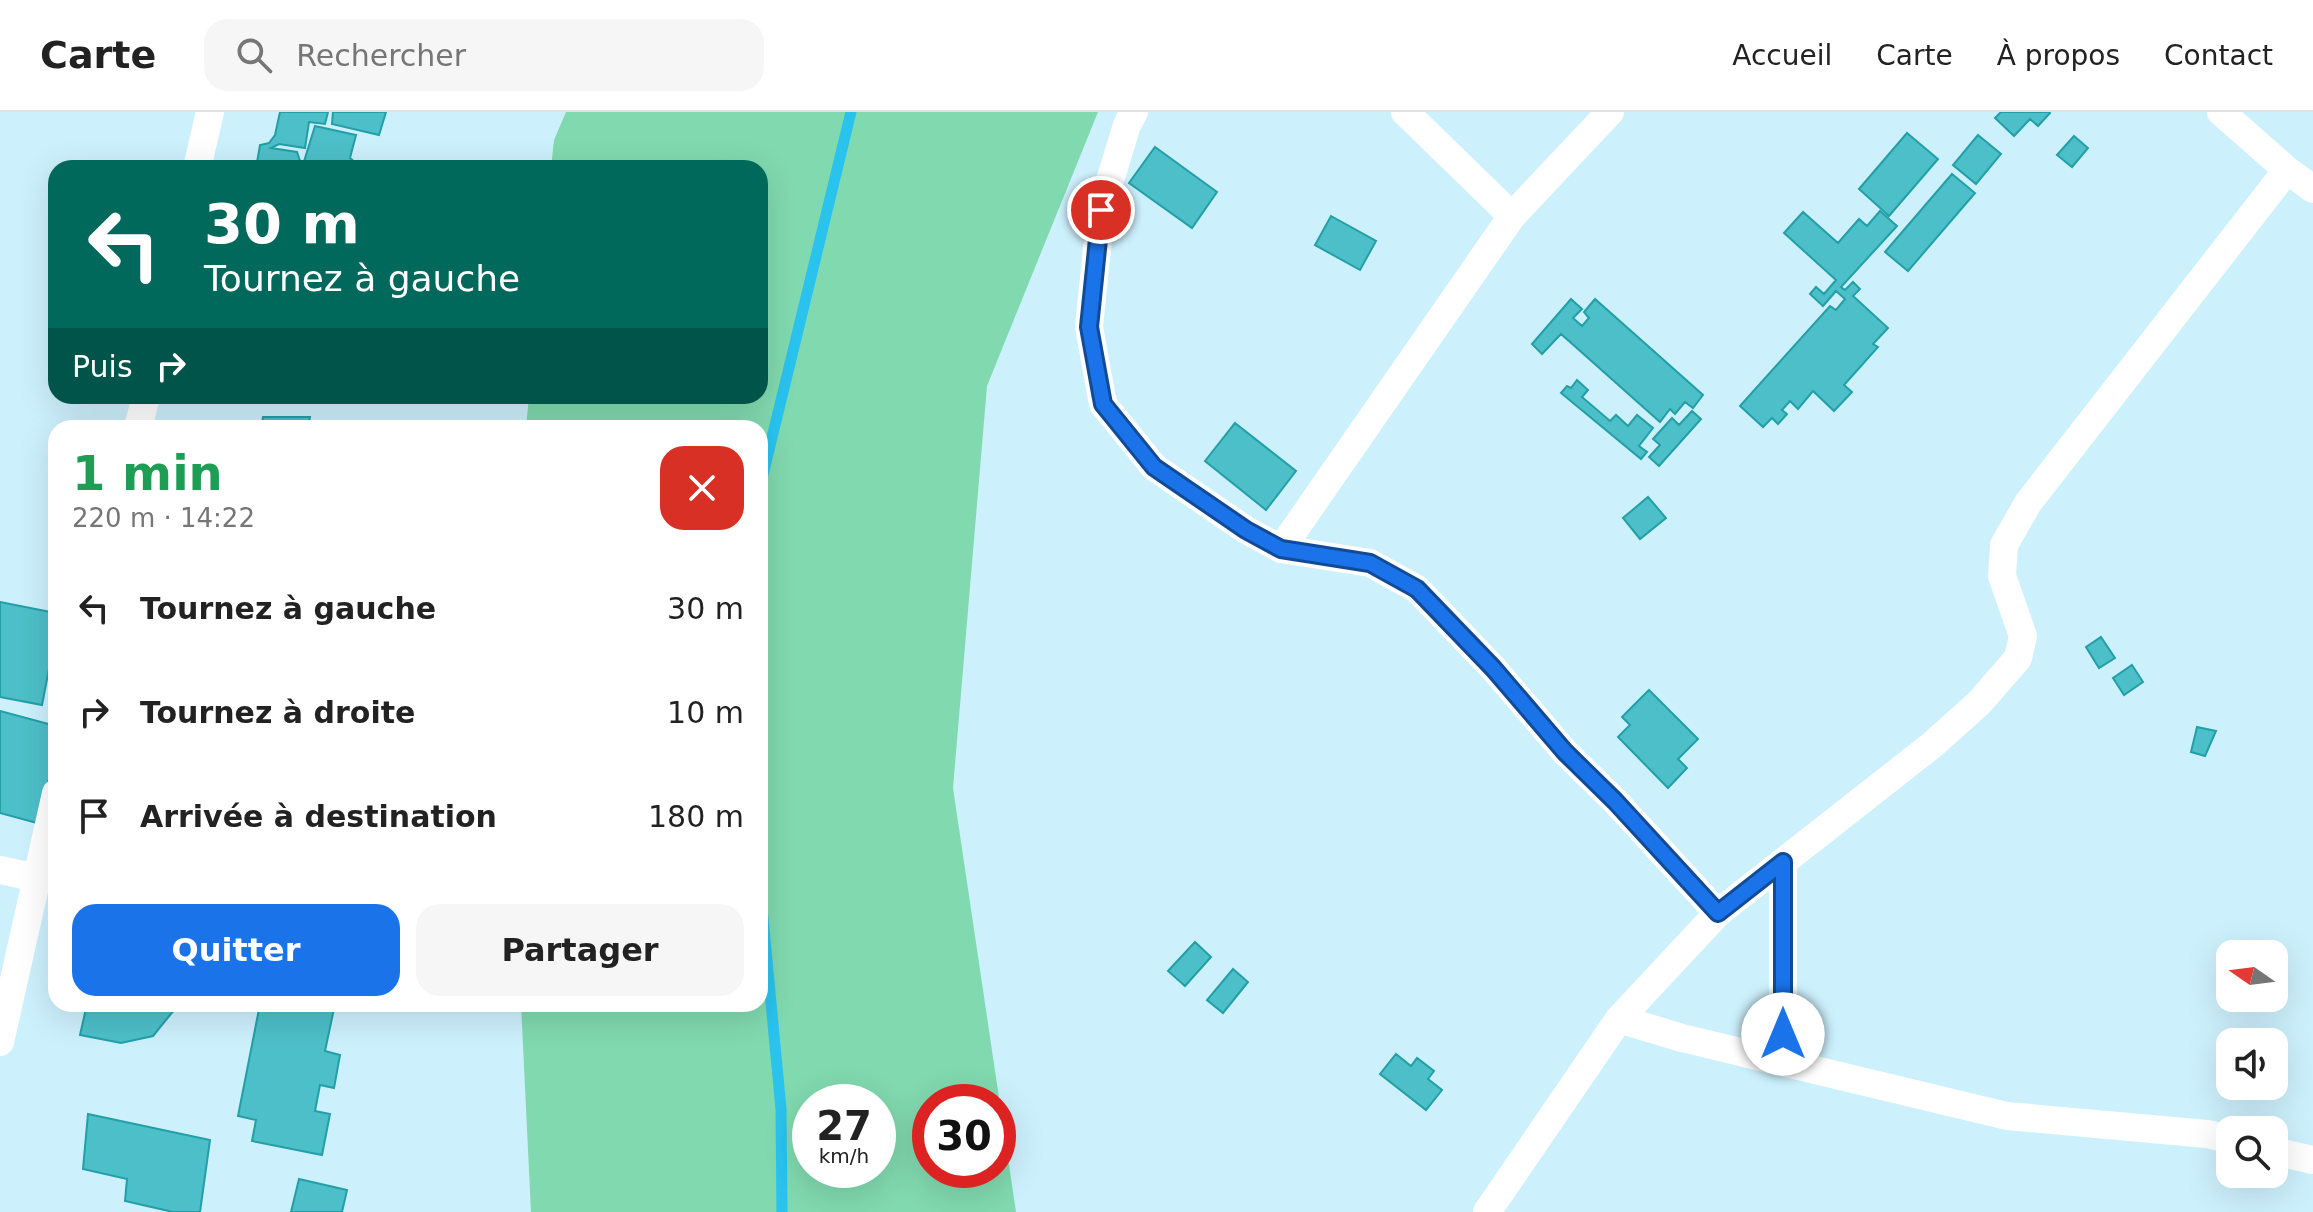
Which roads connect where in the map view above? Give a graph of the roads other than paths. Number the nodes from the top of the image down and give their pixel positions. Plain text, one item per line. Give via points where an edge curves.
1 (210, 112) edge
2 (1134, 112) edge
3 (1405, 112) edge
4 (1610, 112) edge
5 (2221, 112) edge
6 (199, 160) edge
7 (2287, 170) junction
8 (2313, 189) edge
9 (1512, 216) junction
10 (1281, 549) junction
11 (48, 829) edge
12 (1783, 862) junction
13 (0, 870) edge
14 (37, 878) junction
15 (1718, 913) junction
16 (1619, 1019) junction
17 (0, 1042) edge
18 (1783, 1062) junction
19 (2216, 1136) edge
20 (2288, 1154) edge
21 (2313, 1160) edge
22 (1487, 1212) edge

1 - 6 street
2 - 10 street via 1099,225 1089,327 1103,404 1154,467
3 - 9 street
4 - 9 street
5 - 7 street
7 - 8 street
7 - 12 street via 2022,513 2004,545 2002,576 2023,636 2018,658 1932,745
9 - 10 street
10 - 15 street via 1370,563 1417,589
11 - 14 street
12 - 15 street
12 - 18 street
13 - 14 street
14 - 17 street
15 - 16 street
16 - 18 street
16 - 22 street
18 - 19 street via 2007,1116
20 - 21 street

